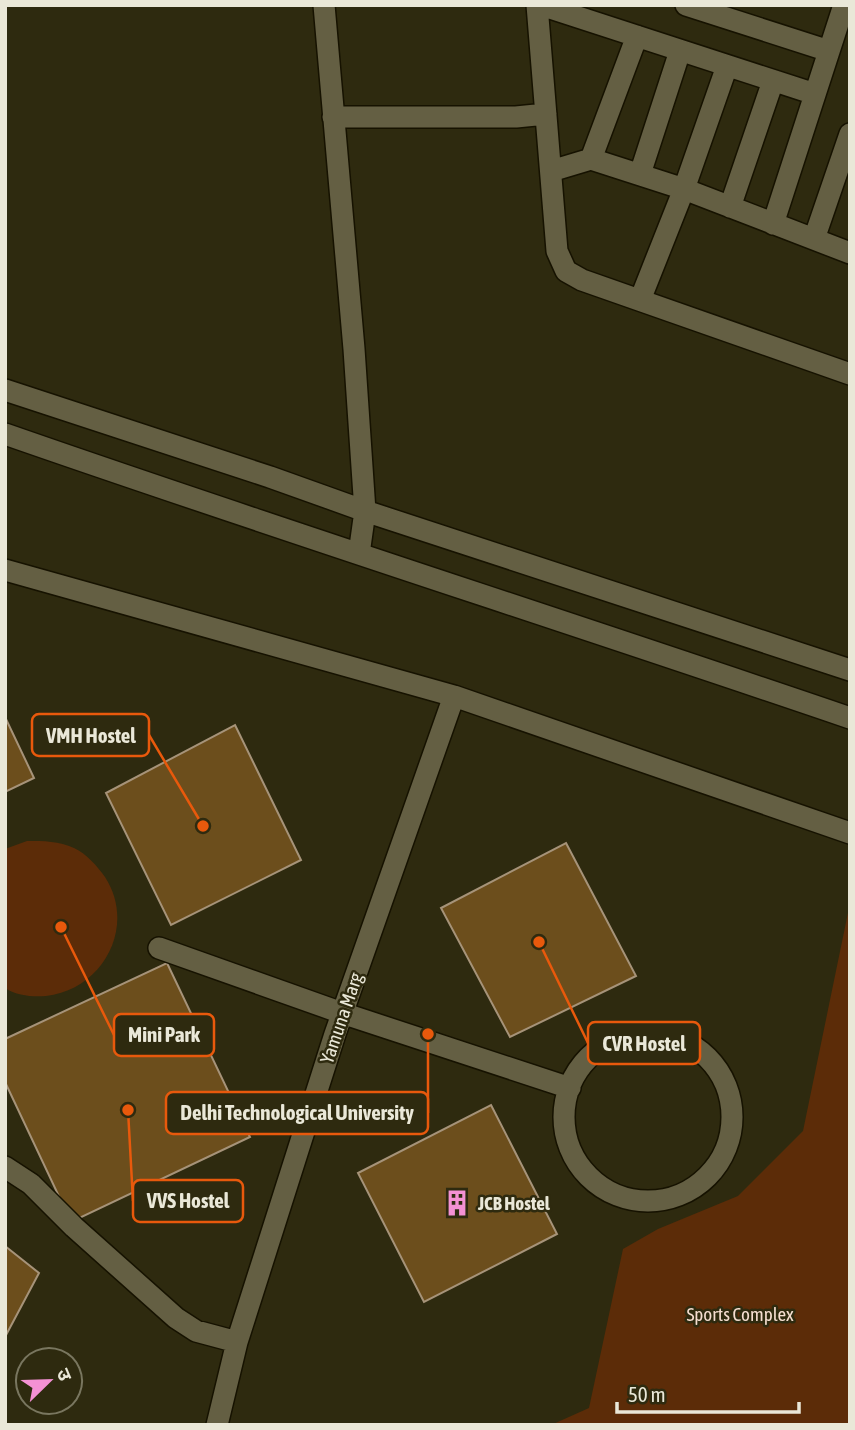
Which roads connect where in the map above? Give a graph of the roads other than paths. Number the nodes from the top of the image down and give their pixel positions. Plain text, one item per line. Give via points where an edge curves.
1 (324, 5) edge
2 (539, 5) edge
3 (686, 5) edge
4 (841, 6) edge
5 (637, 36) junction
6 (680, 51) junction
7 (830, 51) junction
8 (727, 66) junction
9 (773, 81) junction
10 (815, 94) junction
11 (546, 114) junction
12 (333, 117) junction
13 (850, 134) edge
14 (591, 159) junction
15 (551, 172) junction
16 (640, 174) junction
17 (684, 189) junction
18 (730, 207) junction
19 (773, 224) junction
20 (814, 240) junction
21 (850, 253) edge
22 (640, 300) junction
23 (850, 374) edge
24 (5, 390) edge
25 (5, 434) edge
26 (365, 511) junction
27 (359, 555) junction
28 (5, 570) edge
29 (850, 670) edge
30 (454, 696) junction
31 (850, 718) edge
32 (850, 832) edge
33 (159, 948) dead end
34 (342, 1013) junction
35 (570, 1087) junction
36 (5, 1167) edge
37 (237, 1342) junction
38 (217, 1425) edge

1 - 12 street
2 - 5 street
2 - 11 street
3 - 7 street
4 - 7 street
5 - 6 street
5 - 14 street
6 - 8 street
6 - 16 street
7 - 10 street
8 - 9 street
8 - 17 street
9 - 10 street
9 - 18 street
10 - 19 street
11 - 12 street
11 - 15 street
12 - 26 street
13 - 20 street
14 - 15 street
14 - 16 street
15 - 22 street via 557,251 566,271
16 - 17 street
17 - 18 street
17 - 22 street
18 - 19 street
19 - 20 street
20 - 21 street
22 - 23 street
24 - 26 street
25 - 27 street
26 - 27 street
26 - 29 street
27 - 31 street
28 - 30 street
30 - 32 street
30 - 34 street, Yamuna Marg
33 - 34 street
34 - 35 street
34 - 37 street, Yamuna Marg
35 - 35 street via 589,1058 617,1039 652,1033 686,1042 723,1078 732,1112 727,1147 709,1176 680,1196 628,1199 611,1192 574,1156 565,1122
36 - 37 street via 31,1184 176,1318 196,1331
37 - 38 street, Yamuna Marg

